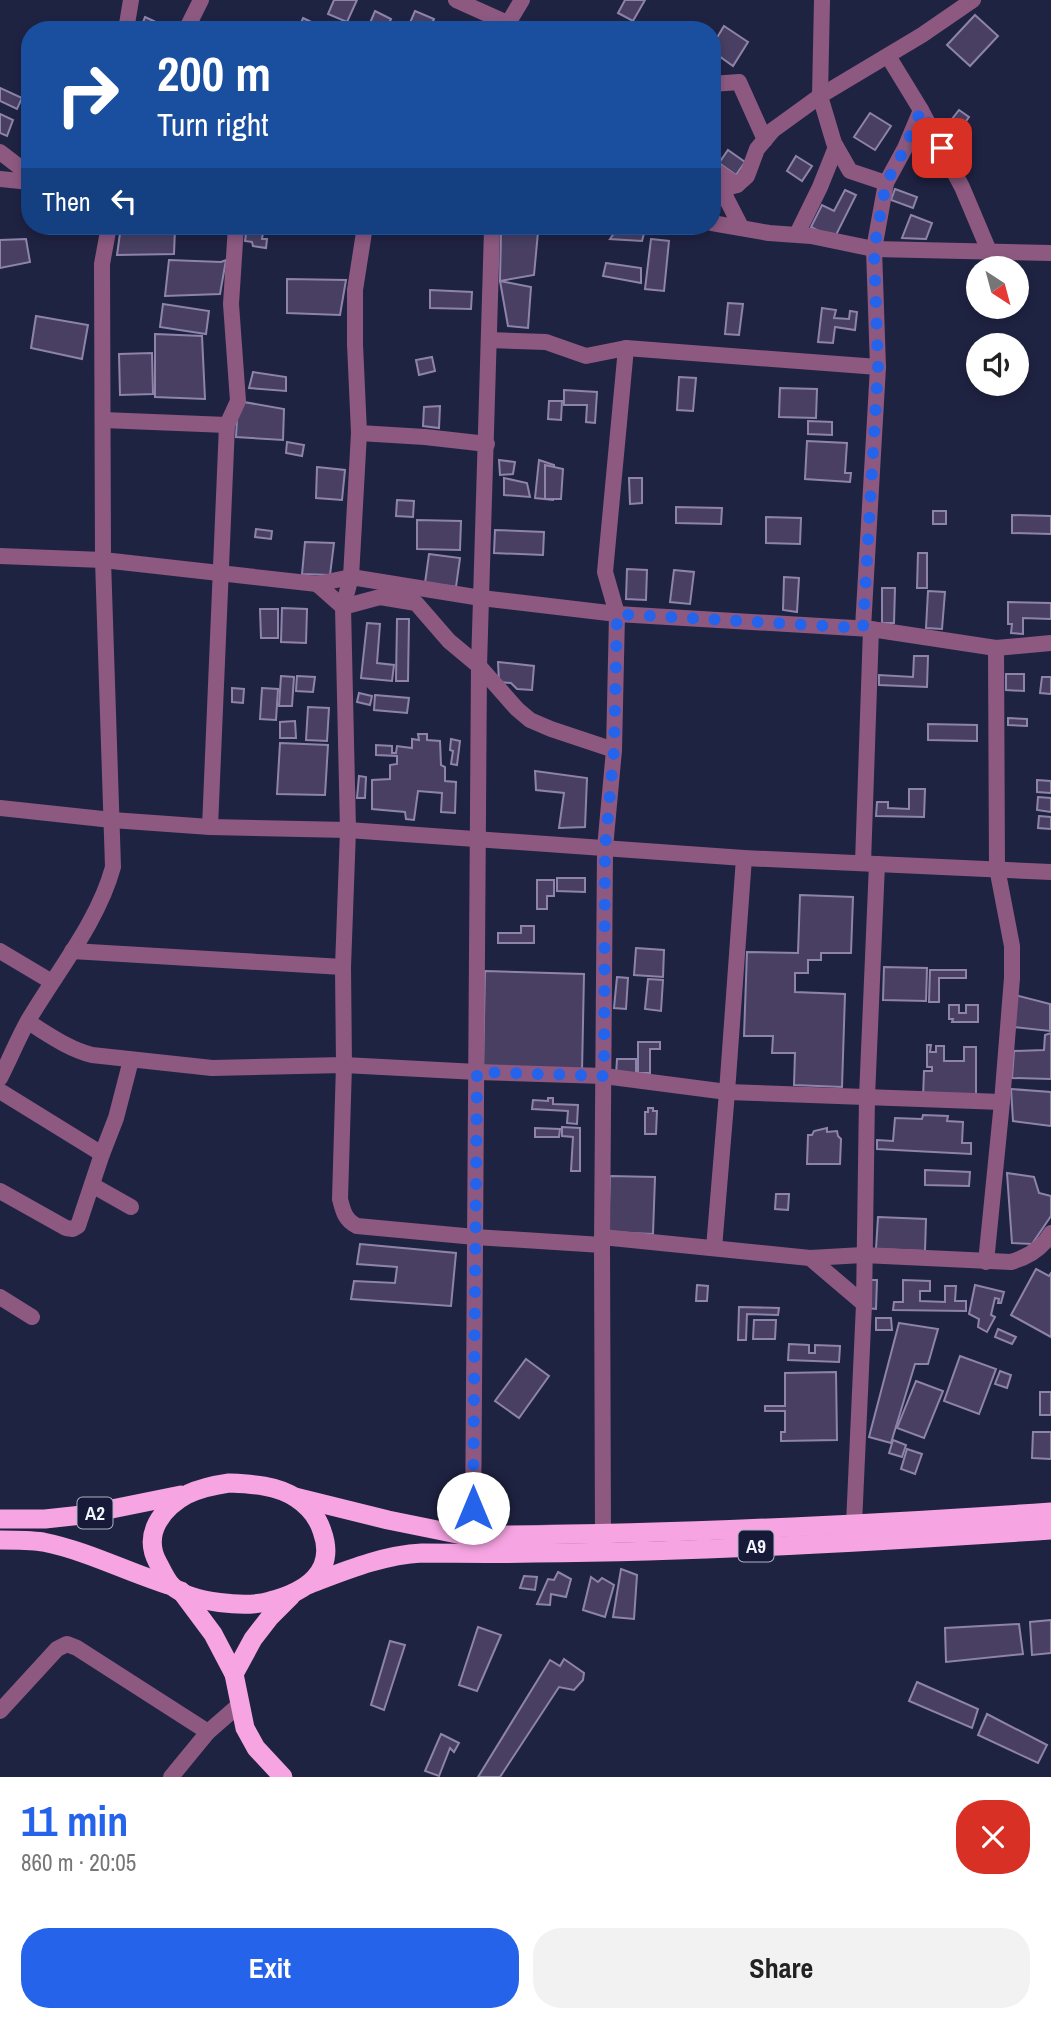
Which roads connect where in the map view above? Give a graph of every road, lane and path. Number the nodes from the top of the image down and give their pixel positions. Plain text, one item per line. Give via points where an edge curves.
1 (131, 0) edge
2 (201, 0) edge
3 (456, 0) edge
4 (522, 0) edge
5 (821, 0) edge
6 (967, 2) edge
7 (128, 21) edge
8 (190, 21) edge
9 (496, 21) edge
10 (509, 21) edge
11 (888, 56) junction
12 (721, 83) edge
13 (820, 96) junction
14 (921, 110) junction
15 (765, 140) junction
16 (836, 148) junction
17 (0, 152) edge
18 (21, 168) edge
19 (0, 179) edge
20 (21, 181) edge
21 (886, 183) junction
22 (724, 189) edge
23 (721, 224) edge
24 (741, 227) junction
25 (797, 234) junction
26 (106, 235) edge
27 (235, 235) edge
28 (364, 235) edge
29 (492, 235) edge
30 (874, 249) junction
31 (989, 251) junction
32 (1051, 253) edge
33 (489, 340) junction
34 (626, 348) junction
35 (878, 367) junction
36 (103, 420) junction
37 (227, 425) junction
38 (359, 433) junction
39 (487, 444) junction
40 (0, 555) edge
41 (103, 561) junction
42 (219, 574) junction
43 (351, 577) junction
44 (317, 584) junction
45 (481, 598) junction
46 (344, 607) junction
47 (617, 614) junction
48 (867, 629) junction
49 (1051, 643) edge
50 (996, 648) junction
51 (479, 666) junction
52 (614, 750) junction
53 (0, 808) edge
54 (112, 820) junction
55 (210, 827) junction
56 (348, 830) junction
57 (479, 840) junction
58 (605, 848) junction
59 (744, 858) junction
60 (870, 863) junction
61 (997, 868) junction
62 (1051, 872) edge
63 (72, 950) junction
64 (0, 951) edge
65 (343, 967) junction
66 (52, 982) junction
67 (27, 1022) junction
68 (131, 1060) junction
69 (344, 1065) junction
70 (477, 1072) junction
71 (604, 1076) junction
72 (0, 1078) edge
73 (0, 1091) edge
74 (727, 1092) junction
75 (867, 1097) junction
76 (1002, 1102) junction
77 (102, 1154) junction
78 (92, 1185) junction
79 (0, 1191) edge
80 (131, 1207) dead end
81 (1051, 1233) edge
82 (475, 1237) junction
83 (602, 1241) junction
84 (714, 1248) junction
85 (863, 1255) junction
86 (810, 1258) junction
87 (986, 1262) junction
88 (0, 1297) edge
89 (864, 1304) junction
90 (32, 1317) dead end
91 (189, 1493) junction
92 (295, 1497) junction
93 (1051, 1511) edge
94 (0, 1519) edge
95 (854, 1524) junction
96 (1051, 1530) edge
97 (473, 1535) junction
98 (603, 1535) junction
99 (0, 1540) edge
100 (310, 1584) junction
101 (176, 1588) junction
102 (292, 1595) junction
103 (234, 1674) junction
104 (239, 1704) junction
105 (0, 1711) edge
106 (208, 1732) junction
107 (171, 1777) edge
108 (283, 1777) edge

1 - 7 street
2 - 8 street
3 - 9 street
4 - 10 street
5 - 13 street
6 - 11 street
11 - 13 street
11 - 14 street
12 - 15 street via 739,82
13 - 15 street
13 - 16 street
14 - 21 street
14 - 31 street
15 - 22 street via 747,176
16 - 21 street via 850,171
16 - 25 street
17 - 18 street
19 - 20 street
21 - 30 street
22 - 24 street
23 - 24 street
24 - 25 street
25 - 30 street
26 - 36 street
27 - 37 street via 231,304 238,401
28 - 38 street via 355,290
29 - 33 street
30 - 31 street
30 - 35 street
31 - 32 street
33 - 34 street via 546,342 586,356
33 - 39 street
34 - 35 street
34 - 47 street via 605,572
35 - 48 street
36 - 37 street
36 - 41 street
37 - 42 street
38 - 39 street
38 - 43 street
39 - 45 street
40 - 41 street
41 - 42 street
41 - 54 street
42 - 44 street
42 - 55 street
43 - 44 street
43 - 45 street
43 - 46 street
44 - 46 street
45 - 47 street
45 - 51 street
46 - 51 street via 380,597 416,603 449,641
46 - 56 street
47 - 48 street
47 - 52 street
48 - 50 street
48 - 60 street
49 - 50 street
50 - 61 street
51 - 52 street via 530,720
51 - 57 street
52 - 58 street
53 - 54 street
54 - 55 street
54 - 63 street via 113,867 107,890
55 - 56 street
56 - 57 street
56 - 65 street
57 - 58 street
57 - 70 street
58 - 59 street
58 - 71 street
59 - 60 street
59 - 74 street
60 - 61 street
60 - 75 street
61 - 62 street
61 - 76 street via 1012,946
63 - 65 street
63 - 66 street
64 - 66 street
65 - 69 street
66 - 67 street
67 - 68 street via 80,1052
67 - 72 street
68 - 69 street via 212,1068
68 - 77 street
69 - 70 street
69 - 82 street via 340,1199 349,1223
70 - 71 street
70 - 82 street
71 - 74 street
71 - 83 street
73 - 77 street
74 - 75 street
74 - 84 street
75 - 76 street
75 - 85 street
76 - 87 street
77 - 78 street
78 - 79 street via 81,1220 73,1229
78 - 80 street
81 - 87 street via 1029,1256
82 - 83 street
82 - 97 street
83 - 84 street
83 - 98 street
84 - 86 street
85 - 86 street
85 - 87 street
85 - 89 street
86 - 89 street
88 - 90 street
89 - 95 street
91 - 92 highway, A2 via 240,1484
91 - 94 highway, A2 via 82,1516
91 - 101 highway, A2 via 167,1507 155,1525 152,1541 155,1558
92 - 97 highway, A9
92 - 100 highway via 309,1508 326,1541 321,1572
93 - 95 highway, A9
95 - 98 highway, A9
96 - 100 highway, A9 via 604,1553 422,1553 388,1557
97 - 98 highway, A9
99 - 101 highway, A2 via 44,1542
100 - 102 highway, A2
101 - 102 highway, A2 via 197,1598 241,1605
101 - 103 highway, A2 via 212,1634
102 - 103 highway, A2 via 253,1639
103 - 104 highway, A2
104 - 106 street
104 - 108 highway, A2 via 256,1748
105 - 106 street via 57,1649 67,1644
106 - 107 street

